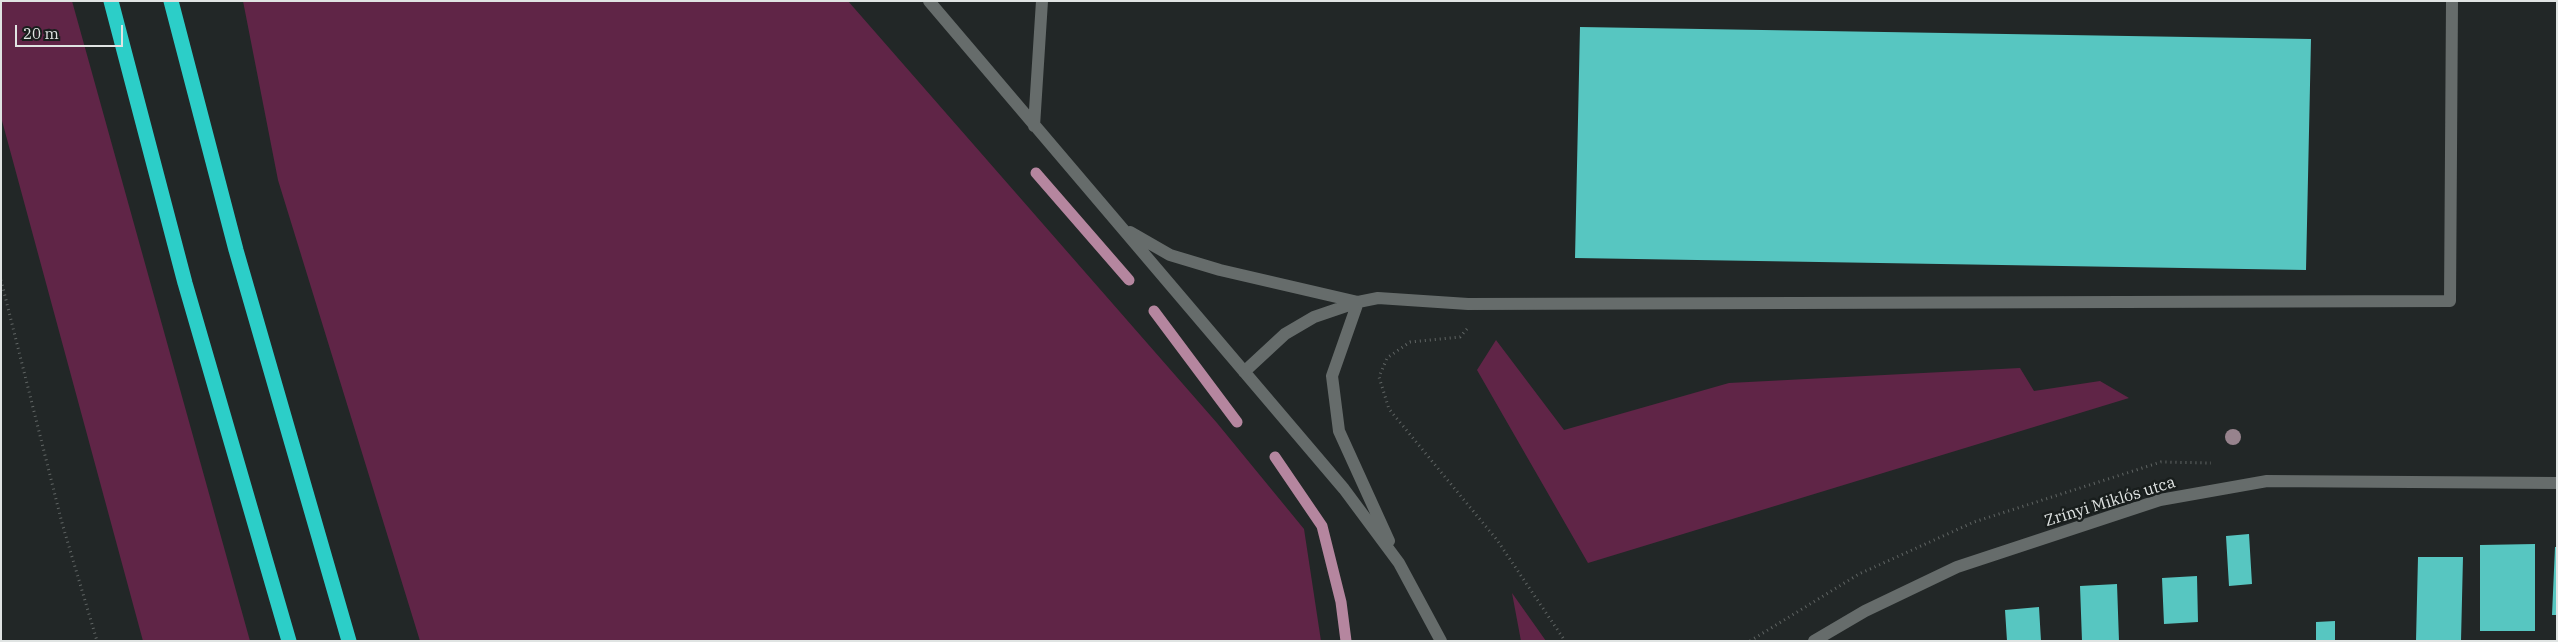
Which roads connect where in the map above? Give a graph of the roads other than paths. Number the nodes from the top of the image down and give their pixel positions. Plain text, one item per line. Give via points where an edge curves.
1 (111, 1) edge
2 (170, 1) edge
3 (929, 1) edge
4 (1042, 1) edge
5 (2452, 1) edge
6 (1034, 126) junction
7 (1121, 227) junction
8 (1358, 302) junction
9 (1244, 372) junction
10 (2557, 483) edge
11 (1399, 563) junction
12 (289, 641) edge
13 (348, 641) edge
14 (1442, 641) edge
15 (1814, 641) edge

1 - 12 highway via 185,283
2 - 13 highway via 236,250
3 - 6 street
4 - 6 street
5 - 8 street via 2450,301 1468,304 1378,298
6 - 7 street
7 - 8 street via 1170,255
7 - 9 street
8 - 9 street via 1314,317 1285,334
8 - 11 street via 1332,376 1339,431
9 - 11 street via 1344,489
10 - 15 street, Zrínyi Miklós utca via 2267,481 2160,500 1957,567 1865,611
11 - 14 street

